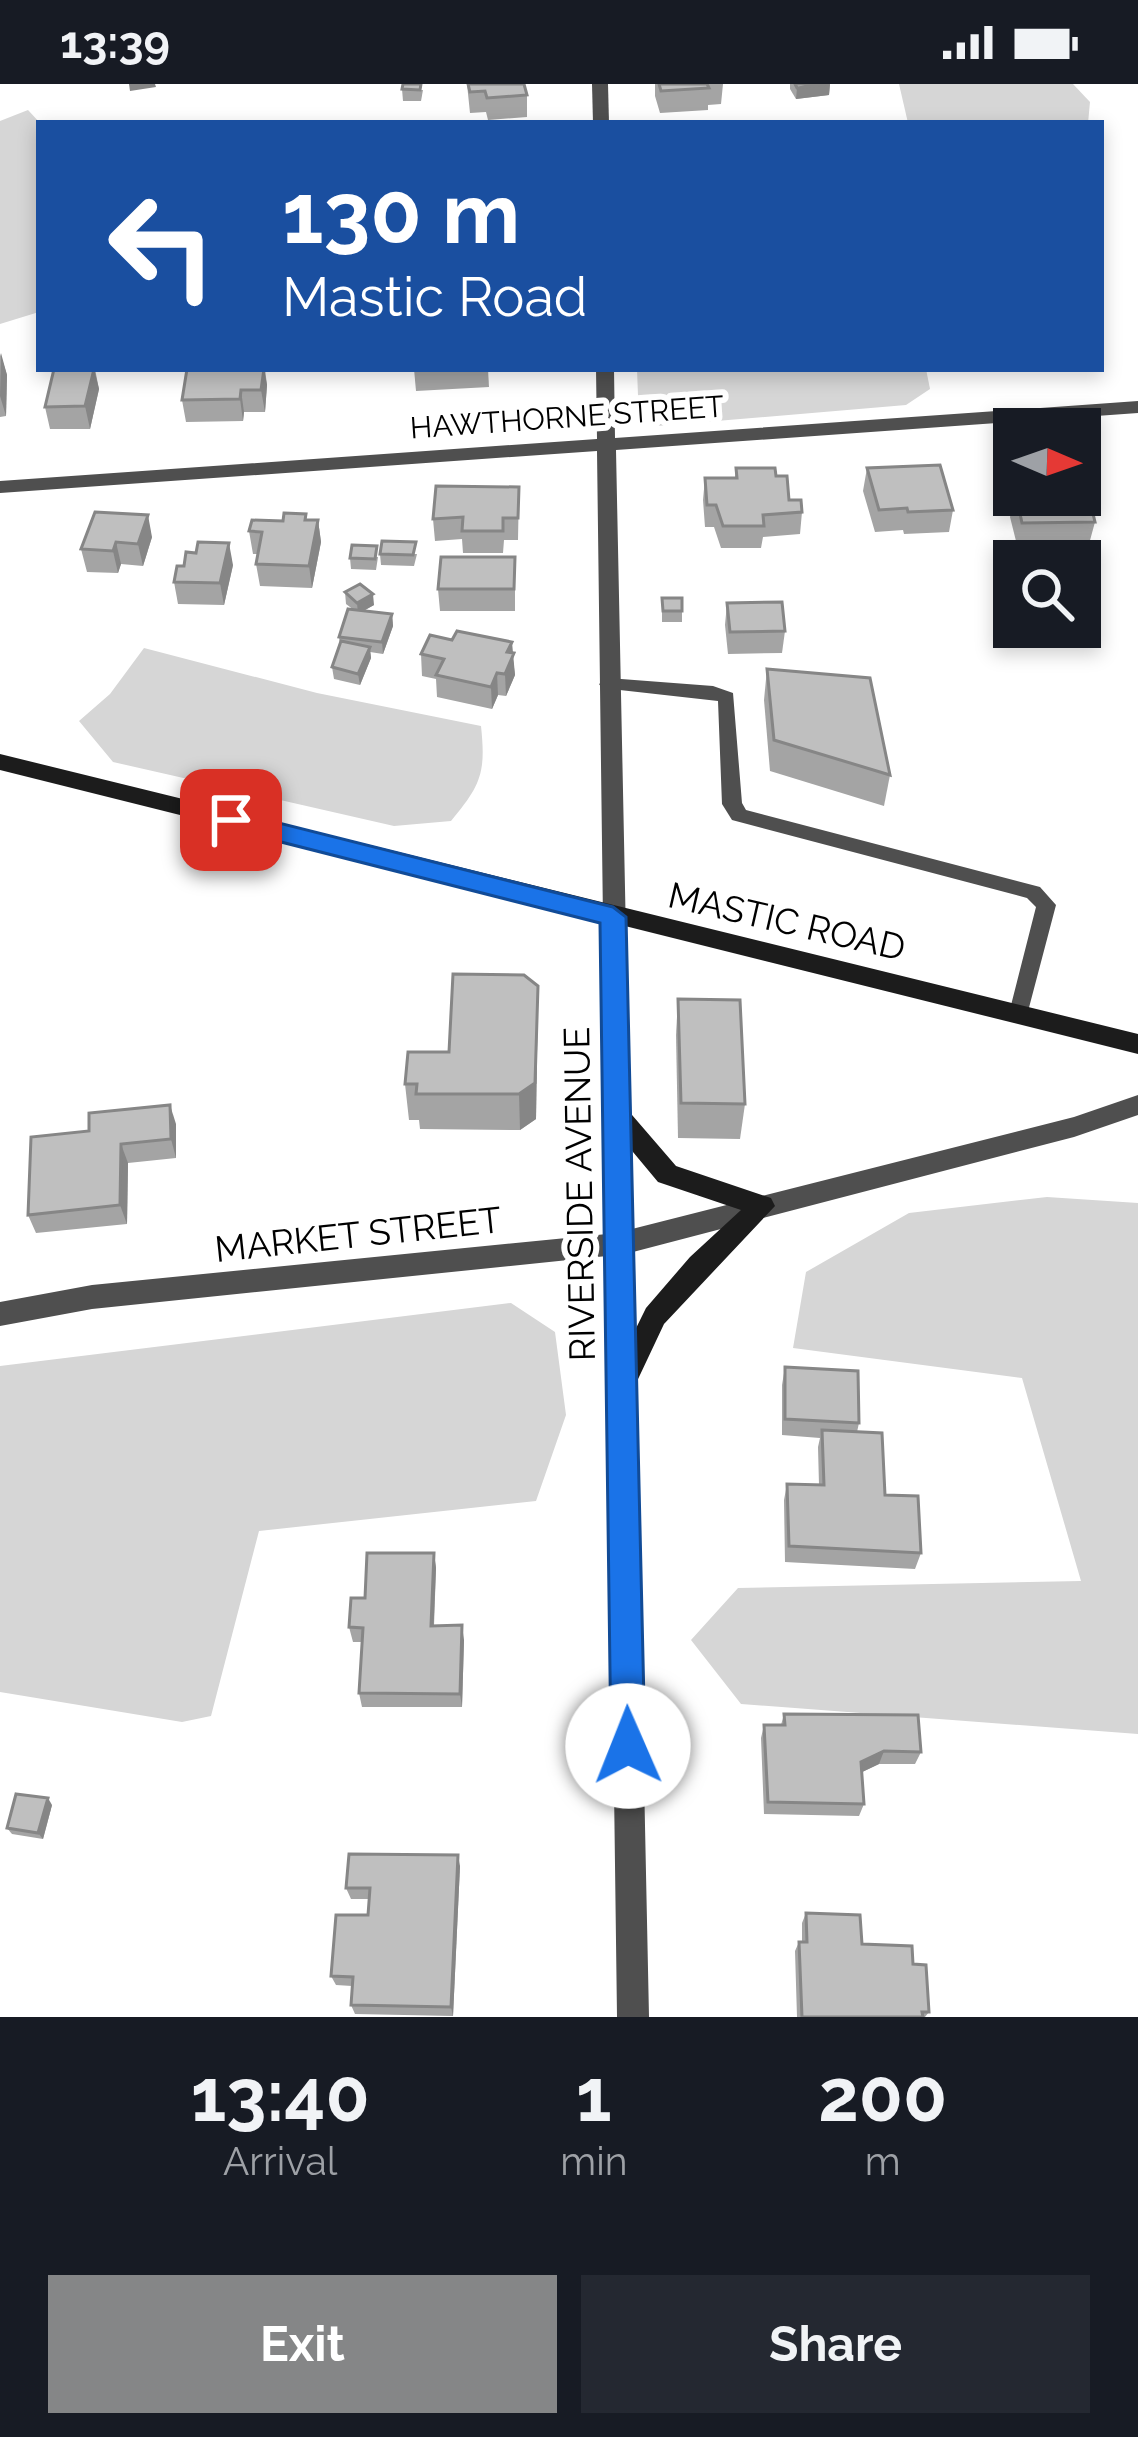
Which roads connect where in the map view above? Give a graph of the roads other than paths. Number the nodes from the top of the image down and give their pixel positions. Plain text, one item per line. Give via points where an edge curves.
1 (600, 84) edge
2 (601, 120) edge
3 (604, 372) edge
4 (1138, 407) edge
5 (606, 445) junction
6 (0, 487) edge
7 (608, 684) junction
8 (0, 762) edge
9 (613, 917) junction
10 (1019, 1013) junction
11 (1138, 1044) edge
12 (1138, 1105) edge
13 (617, 1115) junction
14 (762, 1206) junction
15 (619, 1244) junction
16 (0, 1314) edge
17 (621, 1385) junction
18 (633, 2017) edge

1 - 2 street
3 - 5 street, RIVERSIDE AVENUE
4 - 5 street, HAWTHORNE STREET
5 - 6 street, HAWTHORNE STREET
5 - 7 street, RIVERSIDE AVENUE
7 - 9 street, RIVERSIDE AVENUE
7 - 10 lane via 727,698 739,815 1034,892 1046,905
8 - 9 main road, MASTIC ROAD
9 - 10 main road, MASTIC ROAD
9 - 13 street, RIVERSIDE AVENUE
10 - 11 main road, MASTIC ROAD
12 - 14 street, MARKET STREET
13 - 14 main road via 667,1174
13 - 15 street, RIVERSIDE AVENUE
14 - 15 street, MARKET STREET
14 - 17 main road via 655,1316
15 - 16 street, MARKET STREET via 92,1297
15 - 17 street, RIVERSIDE AVENUE
17 - 18 street, RIVERSIDE AVENUE

